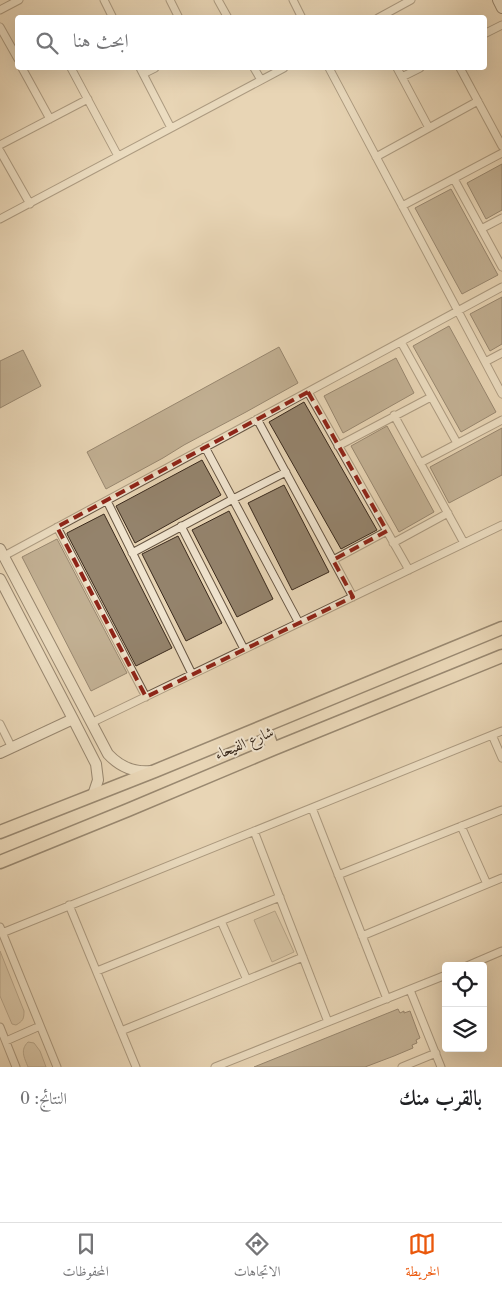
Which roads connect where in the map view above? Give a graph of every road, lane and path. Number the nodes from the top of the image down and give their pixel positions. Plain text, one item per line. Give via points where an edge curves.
1 (20, 0) edge
2 (104, 0) edge
3 (170, 0) edge
4 (218, 0) edge
5 (293, 0) edge
6 (410, 0) edge
7 (498, 0) edge
8 (502, 8) edge
9 (0, 10) edge
10 (112, 15) edge
11 (178, 15) edge
12 (226, 15) edge
13 (300, 15) edge
14 (383, 15) edge
15 (502, 24) edge
16 (0, 27) edge
17 (487, 32) edge
18 (15, 54) edge
19 (23, 70) edge
20 (71, 70) edge
21 (255, 70) edge
22 (280, 70) edge
23 (330, 70) edge
24 (398, 70) edge
25 (416, 70) edge
26 (461, 70) edge
27 (141, 71) edge
28 (402, 76) junction
29 (261, 80) junction
30 (88, 99) junction
31 (478, 101) junction
32 (50, 118) junction
33 (172, 128) junction
34 (429, 128) junction
35 (0, 145) edge
36 (502, 146) edge
37 (0, 151) edge
38 (502, 153) edge
39 (118, 156) junction
40 (376, 157) junction
41 (454, 178) junction
42 (30, 204) junction
43 (402, 206) junction
44 (502, 218) edge
45 (0, 220) edge
46 (480, 229) junction
47 (502, 267) edge
48 (502, 287) edge
49 (458, 311) junction
50 (401, 342) junction
51 (502, 353) edge
52 (485, 362) junction
53 (308, 392) junction
54 (502, 394) edge
55 (431, 397) junction
56 (394, 415) junction
57 (257, 419) junction
58 (502, 420) edge
59 (457, 443) junction
60 (338, 446) junction
61 (205, 447) junction
62 (420, 462) junction
63 (286, 472) junction
64 (233, 498) junction
65 (107, 501) junction
66 (448, 513) junction
67 (502, 525) edge
68 (182, 526) junction
69 (57, 527) junction
70 (387, 531) junction
71 (394, 543) junction
72 (464, 543) junction
73 (2, 552) edge
74 (132, 553) junction
75 (334, 560) junction
76 (409, 570) junction
77 (0, 580) edge
78 (353, 597) junction
79 (37, 620) junction
80 (299, 622) junction
81 (25, 626) junction
82 (502, 628) edge
83 (244, 649) junction
84 (502, 656) edge
85 (192, 674) junction
86 (146, 697) junction
87 (74, 718) junction
88 (91, 723) junction
89 (0, 724) edge
90 (264, 726) junction
91 (502, 731) edge
92 (492, 735) junction
93 (12, 748) junction
94 (273, 749) junction
95 (0, 754) edge
96 (502, 758) edge
97 (155, 771) junction
98 (93, 795) junction
99 (312, 808) junction
100 (502, 810) edge
101 (461, 826) junction
102 (254, 831) junction
103 (0, 832) edge
104 (0, 862) edge
105 (338, 875) junction
106 (502, 878) edge
107 (487, 884) junction
108 (280, 897) junction
109 (70, 905) junction
110 (221, 921) junction
111 (1, 930) edge
112 (362, 936) junction
113 (502, 951) edge
114 (303, 957) junction
115 (476, 962) edge
116 (97, 971) junction
117 (442, 977) edge
118 (247, 980) junction
119 (410, 990) junction
120 (387, 999) junction
121 (328, 1022) junction
122 (40, 1026) junction
123 (0, 1027) edge
124 (121, 1031) junction
125 (6, 1041) junction
126 (436, 1053) junction
127 (238, 1058) junction
128 (16, 1067) edge
129 (57, 1067) edge
130 (136, 1067) edge
131 (215, 1067) edge
132 (241, 1067) edge
133 (402, 1067) edge
134 (441, 1067) edge

1 - 9 street
2 - 10 street
3 - 11 street
4 - 12 street
5 - 13 street
6 - 14 street
7 - 8 street
15 - 17 street
16 - 18 street
19 - 32 street
20 - 30 street
21 - 29 street
22 - 29 street
23 - 40 street
24 - 28 street
25 - 28 street
26 - 31 street
27 - 33 street
28 - 34 street
29 - 33 street
30 - 32 street
30 - 39 street
31 - 34 street
31 - 36 street
32 - 35 street
33 - 39 street
34 - 40 street
37 - 42 street
38 - 41 street
39 - 42 street
40 - 43 street
41 - 43 street
41 - 46 street
42 - 45 street
43 - 49 street
44 - 46 street
46 - 47 street
48 - 49 street
49 - 50 street
49 - 52 street
50 - 53 street
50 - 55 street
51 - 52 street
52 - 54 street
53 - 57 street
53 - 60 street
55 - 56 street
55 - 59 street
56 - 60 street
56 - 62 street
57 - 61 street
57 - 63 street
58 - 59 street
59 - 62 street
60 - 70 street
61 - 64 street
61 - 65 street
62 - 66 street
63 - 64 street
63 - 75 street
64 - 68 street
64 - 80 street
65 - 69 street
65 - 74 street
66 - 71 street
66 - 72 street
67 - 72 street
68 - 74 street
68 - 83 street
69 - 73 street
69 - 86 street
70 - 71 street
70 - 75 street
71 - 76 street
72 - 76 street
73 - 79 street
74 - 85 street
75 - 78 street
76 - 78 street
77 - 81 street
78 - 80 street
79 - 81 street
79 - 88 street
80 - 83 street
81 - 87 street
82 - 90 highway, شارع الفيحاء
83 - 85 street
84 - 94 highway, شارع الفيحاء
85 - 86 street
86 - 88 street
87 - 93 street
87 - 98 street via 96,764 98,780
88 - 97 street via 113,759 133,770
89 - 93 street
90 - 94 highway
90 - 97 highway, شارع الفيحاء
91 - 92 street
92 - 96 street
92 - 99 street
93 - 95 street
94 - 104 highway, شارع الفيحاء
97 - 98 highway, شارع الفيحاء
98 - 103 highway, شارع الفيحاء
99 - 102 street
99 - 105 street
100 - 101 street
101 - 105 street
101 - 107 street
102 - 108 street
102 - 109 street
105 - 112 street
106 - 107 street
107 - 112 street
108 - 110 street
108 - 114 street
109 - 111 street
109 - 116 street
110 - 116 street
110 - 118 street
111 - 122 street
112 - 120 street
113 - 115 street
114 - 118 street
114 - 121 street
116 - 124 street
117 - 119 street
118 - 124 street
119 - 120 street
119 - 126 street
120 - 121 street
121 - 127 street
122 - 125 street
122 - 129 street
123 - 125 street
124 - 130 street
125 - 128 street
126 - 133 street
126 - 134 street
127 - 131 street
127 - 132 street

